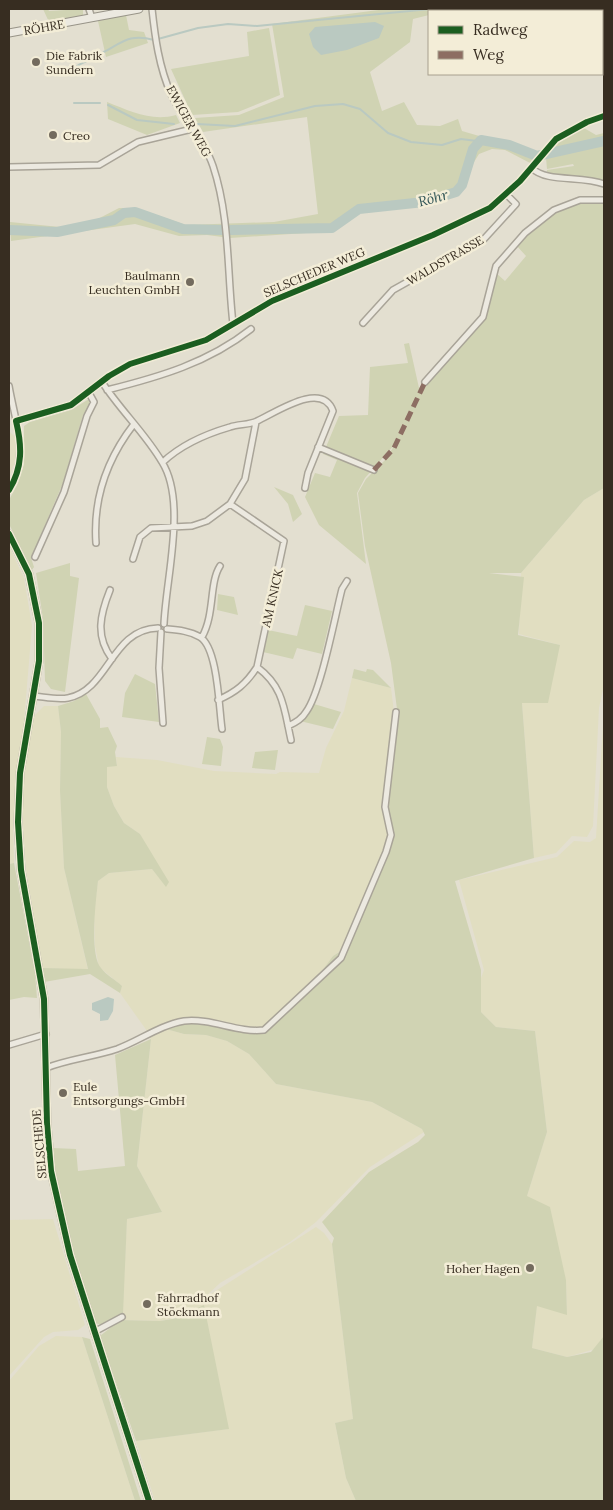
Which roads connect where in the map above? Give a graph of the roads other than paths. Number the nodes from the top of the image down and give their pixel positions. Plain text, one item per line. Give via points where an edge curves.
1 (89, 9) edge
2 (139, 9) edge
3 (152, 9) edge
4 (92, 18) junction
5 (9, 33) edge
6 (604, 116) edge
7 (192, 129) junction
8 (9, 167) edge
9 (532, 168) junction
10 (604, 184) edge
11 (506, 194) junction
12 (604, 200) edge
13 (363, 323) dead end
14 (233, 324) junction
15 (251, 329) dead end
16 (102, 382) junction
17 (426, 382) dead end
18 (9, 386) edge
19 (107, 390) junction
20 (90, 393) junction
21 (16, 421) junction
22 (256, 422) junction
23 (134, 424) junction
24 (318, 447) junction
25 (163, 462) junction
26 (374, 470) dead end
27 (305, 488) dead end
28 (9, 490) edge
29 (230, 504) junction
30 (174, 527) junction
31 (9, 534) edge
32 (96, 543) dead end
33 (35, 557) dead end
34 (134, 559) dead end
35 (220, 566) dead end
36 (347, 581) dead end
37 (110, 590) dead end
38 (165, 626) junction
39 (160, 630) junction
40 (202, 638) junction
41 (112, 659) junction
42 (257, 667) junction
43 (34, 696) junction
44 (218, 700) junction
45 (396, 712) dead end
46 (163, 723) dead end
47 (288, 726) junction
48 (222, 729) dead end
49 (291, 740) dead end
50 (46, 1034) junction
51 (9, 1045) edge
52 (46, 1068) junction
53 (122, 1317) dead end
54 (94, 1332) junction
55 (149, 1501) edge

1 - 4 street
2 - 4 street, RÖHRE
3 - 7 street, EWIGER WEG via 159,57 168,85
4 - 5 street, RÖHRE
6 - 9 street, SELSCHEDER WEG via 556,139
7 - 8 street via 138,142 99,165
7 - 14 street, EWIGER WEG via 210,158 220,192
9 - 10 street via 538,175 546,177 578,178
9 - 11 street, SELSCHEDER WEG
11 - 13 street, WALDSTRASSE via 516,204 484,239 393,290
11 - 14 street, SELSCHEDER WEG via 490,208 272,301
12 - 17 street via 580,200 554,210 525,233 496,266 483,317
14 - 16 street, SELSCHEDER WEG via 206,340 130,364
15 - 19 street via 199,362
16 - 19 street
16 - 20 street, SELSCHEDER WEG
18 - 21 street
19 - 23 street
20 - 21 street, SELSCHEDER WEG via 63,408
20 - 33 street via 94,402 64,492
21 - 28 street via 21,458
22 - 24 street via 274,411 315,397 324,398 330,402 333,411
22 - 25 street via 231,426 189,443
22 - 29 street via 245,479
23 - 25 street
23 - 32 street via 111,458 103,478 95,523
24 - 26 street
24 - 27 street
25 - 30 street via 173,488
29 - 30 street via 206,521
29 - 42 street, AM KNICK via 284,541
30 - 34 street via 151,528 140,537
30 - 38 street
31 - 43 street via 26,567 37,612 39,661
35 - 40 street via 216,572 212,611
36 - 47 street via 342,589 315,694 307,712
37 - 41 street via 100,629 104,646
38 - 39 street
38 - 40 street
39 - 41 street via 148,628 129,637
39 - 46 street
40 - 44 street via 214,662
41 - 43 street via 78,694 60,699
42 - 44 street, AM KNICK via 246,683
42 - 47 street via 280,691
43 - 50 street, SELSCHEDE via 20,773 18,822 21,870 42,982
44 - 48 street
45 - 52 street via 385,807 391,835 341,958 264,1030 252,1031 208,1020 182,1022 118,1049 69,1059
47 - 49 street
50 - 51 street
50 - 52 street, SELSCHEDE
52 - 54 street, SELSCHEDE via 47,1124 55,1193
53 - 54 street
54 - 55 street, SELSCHEDE

